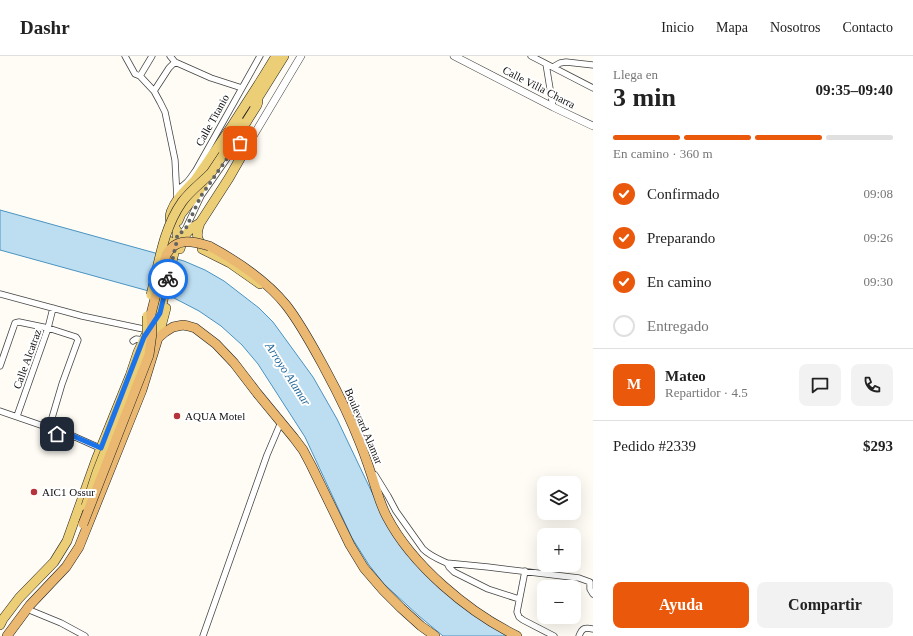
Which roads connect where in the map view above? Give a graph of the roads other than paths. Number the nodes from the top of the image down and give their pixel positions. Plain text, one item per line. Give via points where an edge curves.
1 (125, 56) edge
2 (152, 56) edge
3 (170, 56) edge
4 (260, 56) edge
5 (276, 56) edge
6 (284, 56) edge
7 (301, 56) edge
8 (454, 56) edge
9 (530, 56) edge
10 (175, 62) junction
11 (546, 64) junction
12 (593, 65) edge
13 (554, 67) junction
14 (140, 76) junction
15 (242, 88) junction
16 (593, 88) edge
17 (154, 91) junction
18 (258, 98) junction
19 (553, 107) junction
20 (593, 126) edge
21 (249, 143) junction
22 (207, 163) junction
23 (177, 189) junction
24 (178, 199) junction
25 (200, 223) junction
26 (183, 233) junction
27 (208, 249) junction
28 (175, 251) junction
29 (0, 294) edge
30 (165, 302) junction
31 (53, 308) junction
32 (48, 328) junction
33 (146, 336) junction
34 (158, 338) junction
35 (133, 341) dead end
36 (0, 366) edge
37 (0, 410) edge
38 (17, 416) junction
39 (281, 422) junction
40 (50, 429) junction
41 (101, 448) junction
42 (116, 454) junction
43 (368, 464) junction
44 (82, 523) junction
45 (447, 563) junction
46 (525, 571) junction
47 (593, 594) edge
48 (519, 599) junction
49 (27, 609) junction
50 (0, 625) edge
51 (593, 629) edge
52 (0, 634) edge
53 (3, 636) edge
54 (7, 636) edge
55 (85, 636) edge
56 (203, 636) edge
57 (435, 636) edge
58 (517, 636) edge
59 (554, 636) edge
60 (579, 636) edge

1 - 14 street via 135,74
2 - 14 street
3 - 10 street
4 - 15 street, Calle Titanio
5 - 22 main road
6 - 18 main road
7 - 21 street
8 - 19 street, Calle Villa Charra
9 - 11 street
10 - 15 street
10 - 17 street
11 - 13 street
11 - 19 street
12 - 13 street via 562,62
13 - 16 street
14 - 17 street
15 - 23 street, Calle Titanio via 196,170 187,183
17 - 23 street via 165,112 175,160
18 - 21 main road via 257,105 242,129
18 - 44 main road, bridge via 212,172 188,195 174,214 167,230 148,311 144,352 97,472
19 - 20 street, Calle Villa Charra
21 - 25 main road
21 - 26 street via 237,144 201,196
22 - 24 main road
22 - 28 main road via 203,185 181,214 172,232
23 - 24 street
23 - 26 main road via 168,213 168,222 175,234
24 - 26 main road via 170,217 177,232
25 - 26 main road
25 - 27 main road via 197,236 201,245
26 - 28 main road
27 - 28 main road via 192,246
27 - 28 highway, Boulevard Alamar, bridge via 197,242 184,242 168,250
27 - 43 highway, Boulevard Alamar via 232,259 250,271 285,304 316,351 346,410
28 - 30 main road
28 - 44 highway, bridge via 152,314 149,355
29 - 31 street
30 - 33 main road
30 - 34 main road
31 - 32 street, Calle Alcatraz
31 - 33 street via 139,328
32 - 36 street via 15,323
32 - 38 street, Calle Alcatraz
32 - 40 street via 76,337 78,340 62,384
33 - 35 street
33 - 41 main road
34 - 39 highway via 173,327 183,325 204,334 234,363
34 - 42 highway via 142,390
37 - 38 street
38 - 40 street
39 - 56 street
39 - 57 highway via 312,465 350,545 364,568 401,608
40 - 41 street via 64,432
41 - 42 street
41 - 50 main road via 67,541 54,562 19,598
42 - 49 highway via 79,547 66,567
43 - 45 street via 396,511 423,549
43 - 58 highway, Boulevard Alamar via 382,508 405,546 434,578 472,609
44 - 52 main road via 65,553 50,573 16,608
44 - 53 highway via 77,541 65,561 23,606
45 - 46 street
45 - 48 street via 454,572 488,589
46 - 47 street via 579,578 590,582
46 - 48 street
48 - 59 street via 516,612 519,617
49 - 54 highway
49 - 55 street
51 - 60 street via 584,629

